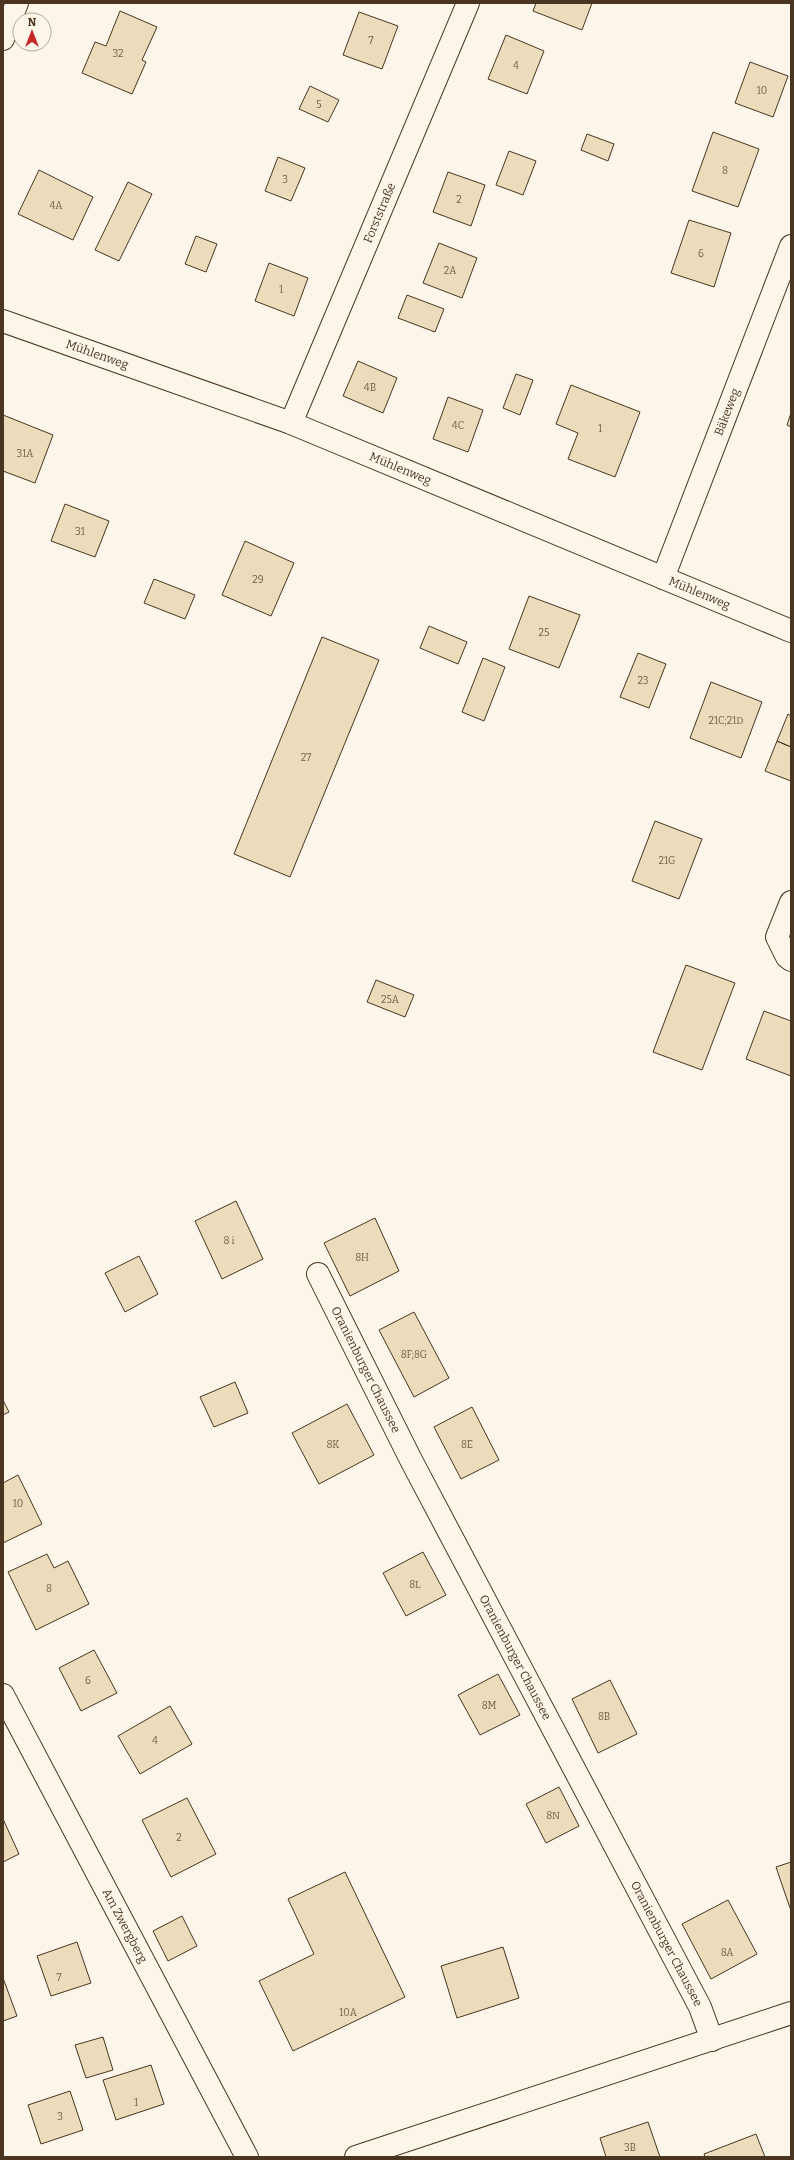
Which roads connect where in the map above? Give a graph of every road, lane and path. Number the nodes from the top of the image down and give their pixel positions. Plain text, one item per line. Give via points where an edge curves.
1 (18, 3) edge
2 (468, 3) edge
3 (3, 39) edge
4 (791, 246) edge
5 (3, 321) edge
6 (291, 423) junction
7 (663, 578) junction
8 (791, 631) edge
9 (791, 902) edge
10 (791, 960) edge
11 (318, 1274) dead end
12 (3, 1695) edge
13 (791, 2013) edge
14 (712, 2040) junction
15 (247, 2157) edge
16 (356, 2157) edge

1 - 3 street
2 - 6 street, Forststraße
4 - 7 street, Bäkeweg
5 - 6 street, Mühlenweg
6 - 7 street, Mühlenweg
7 - 8 street, Mühlenweg
9 - 10 street via 777,937
11 - 14 street, Oranienburger Chaussee via 411,1460 700,2007
12 - 15 street, Am Zwergberg
13 - 14 street
14 - 16 street

